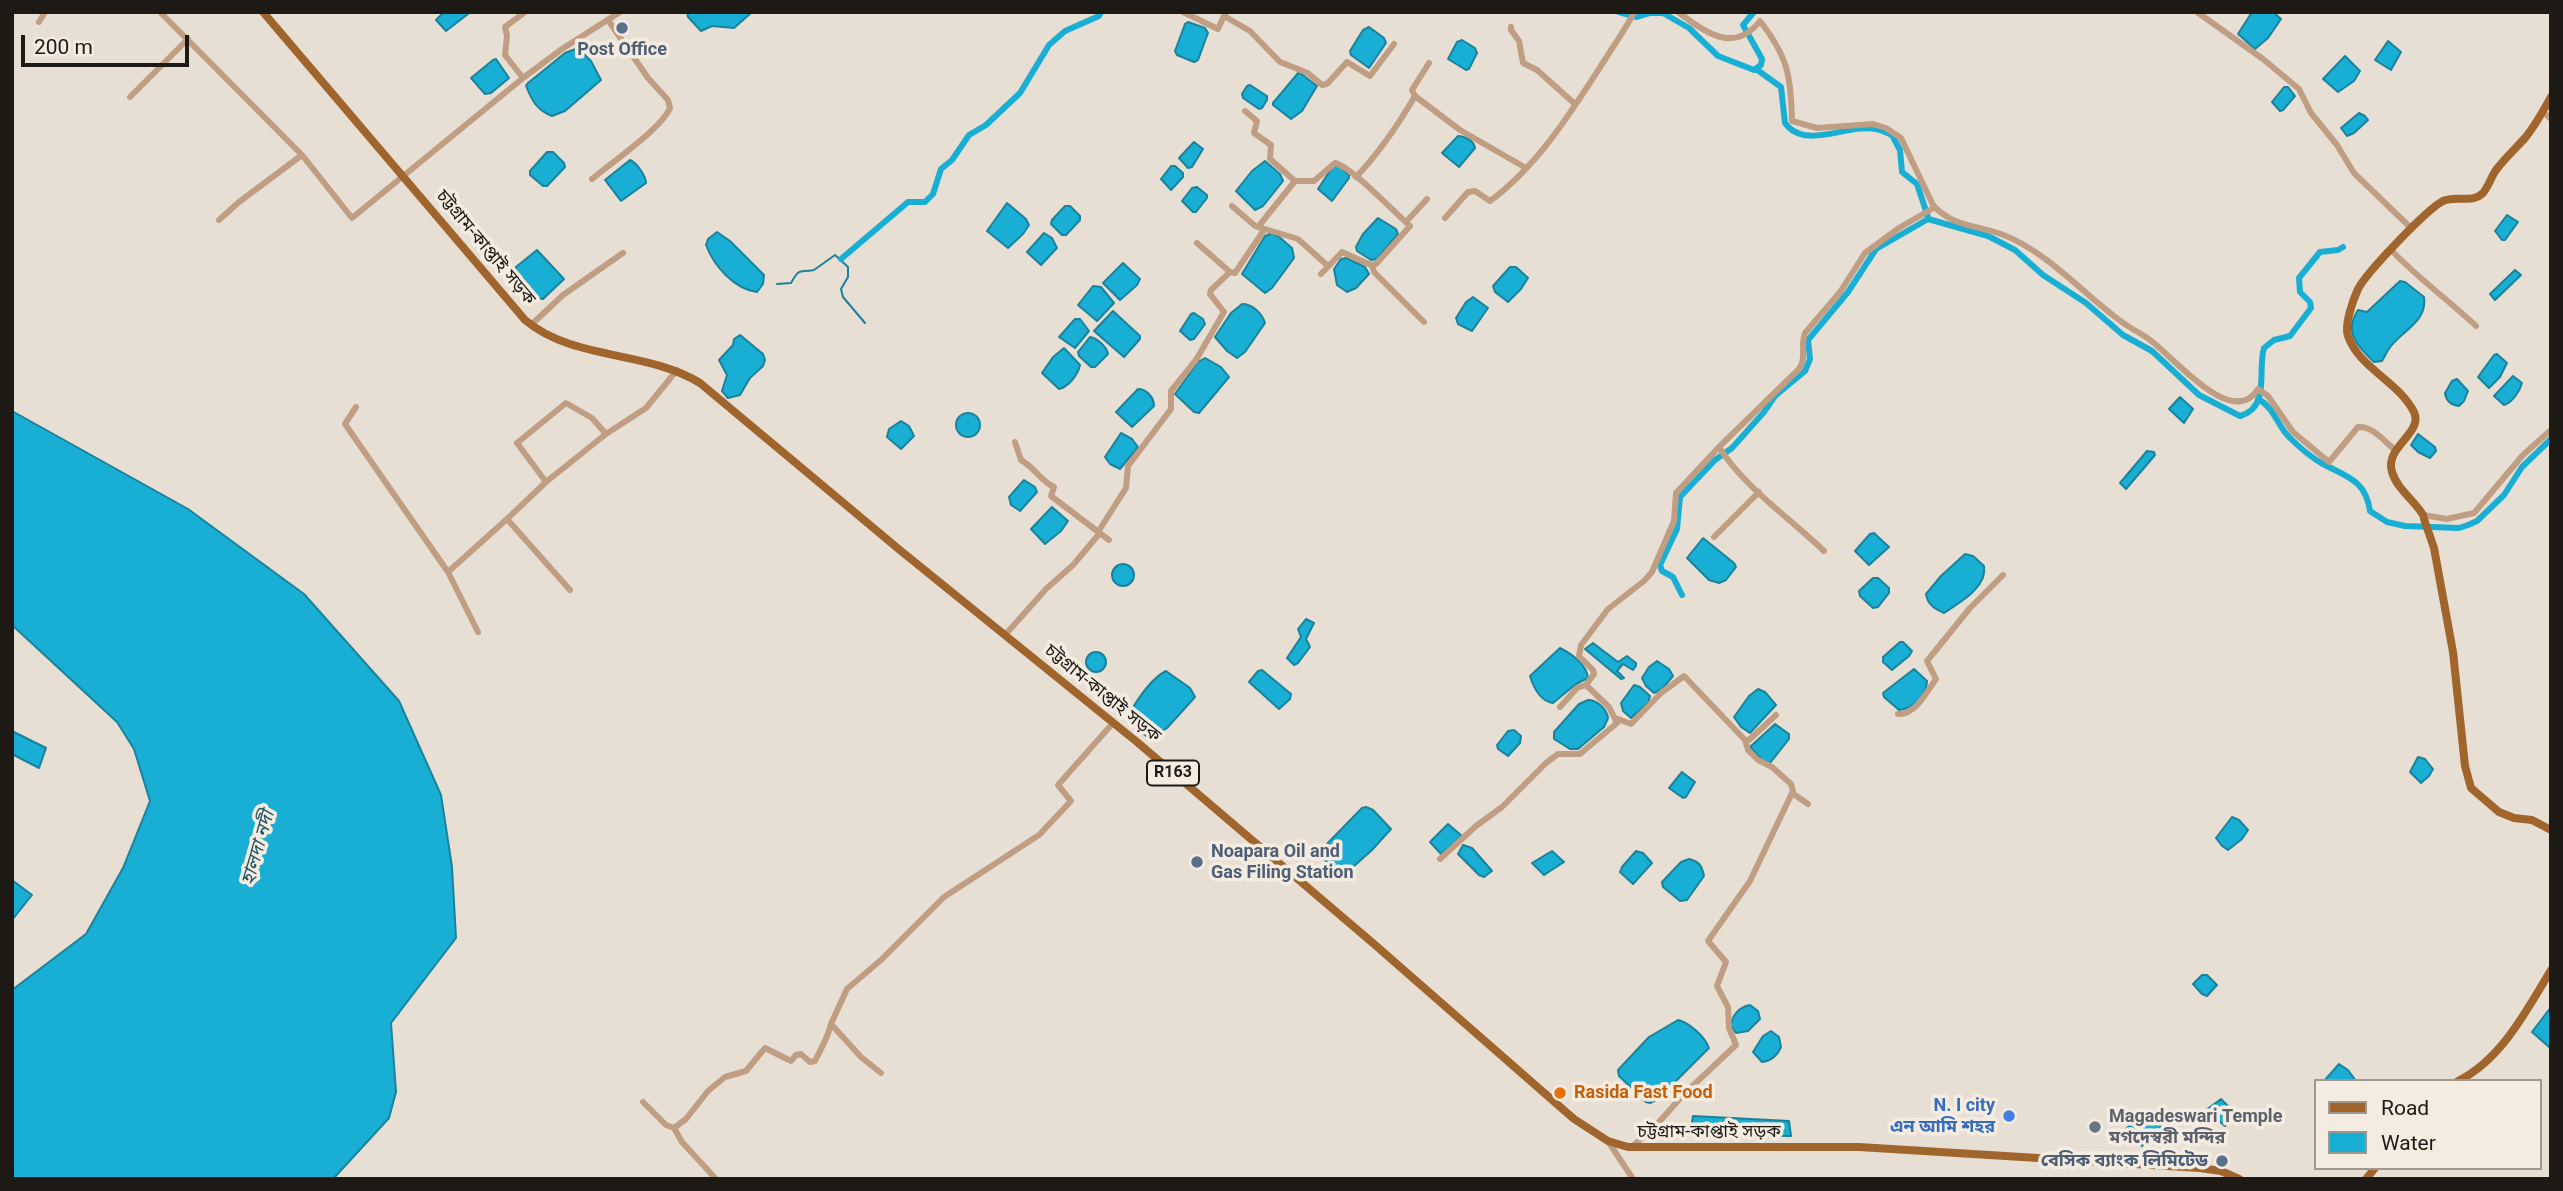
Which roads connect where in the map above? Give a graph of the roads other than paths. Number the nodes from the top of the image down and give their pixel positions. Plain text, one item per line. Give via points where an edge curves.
1 (45, 12) edge
2 (160, 12) edge
3 (264, 12) edge
4 (525, 12) edge
5 (620, 12) edge
6 (1183, 12) edge
7 (1634, 12) edge
8 (1678, 12) edge
9 (1763, 12) edge
10 (2197, 12) edge
11 (1225, 14) edge
12 (608, 20) junction
13 (1760, 21) junction
14 (39, 22) dead end
15 (1511, 27) dead end
16 (188, 39) junction
17 (1394, 44) dead end
18 (1429, 63) dead end
19 (523, 78) junction
20 (1415, 96) junction
21 (130, 97) dead end
22 (2551, 97) edge
23 (1576, 104) junction
24 (1245, 111) dead end
25 (2543, 112) junction
26 (2551, 119) edge
27 (302, 155) junction
28 (1526, 168) junction
29 (404, 176) junction
30 (1356, 177) junction
31 (592, 178) dead end
32 (1295, 181) junction
33 (1427, 198) dead end
34 (1232, 206) dead end
35 (1935, 207) junction
36 (1445, 218) dead end
37 (219, 220) dead end
38 (1406, 222) junction
39 (1261, 229) junction
40 (2412, 229) junction
41 (1196, 243) dead end
42 (2391, 250) junction
43 (622, 253) dead end
44 (1372, 265) junction
45 (1328, 266) junction
46 (1230, 272) junction
47 (1321, 274) dead end
48 (1424, 322) dead end
49 (531, 325) junction
50 (2476, 326) dead end
51 (677, 370) junction
52 (356, 407) dead end
53 (2551, 430) edge
54 (606, 434) junction
55 (1014, 442) dead end
56 (1719, 447) junction
57 (2395, 450) junction
58 (546, 482) junction
59 (1759, 492) junction
60 (2423, 517) junction
61 (507, 519) junction
62 (1099, 533) junction
63 (1714, 537) dead end
64 (1109, 540) dead end
65 (1824, 551) dead end
66 (448, 572) junction
67 (2003, 575) dead end
68 (570, 590) dead end
69 (478, 632) dead end
70 (1005, 635) junction
71 (1586, 685) junction
72 (1560, 706) dead end
73 (1898, 714) dead end
74 (1776, 715) dead end
75 (1618, 719) junction
76 (1113, 723) junction
77 (1745, 740) junction
78 (1792, 793) junction
79 (1808, 804) dead end
80 (2551, 830) edge
81 (1440, 859) dead end
82 (2551, 970) edge
83 (2542, 985) junction
84 (2551, 989) edge
85 (831, 1024) junction
86 (881, 1073) dead end
87 (2462, 1079) edge
88 (643, 1102) dead end
89 (674, 1128) junction
90 (1608, 1141) junction
91 (1632, 1147) junction
92 (716, 1179) edge
93 (1633, 1179) edge
94 (2239, 1179) edge

1 - 14 street
2 - 16 street
3 - 29 main road, চট্টগ্রাম-কাপ্তাই সড়ক / R163
4 - 19 street via 505,27 505,55
5 - 12 street
6 - 11 street via 1218,29
7 - 23 street
8 - 13 street via 1696,25 1734,40 1749,34
9 - 13 street
10 - 40 street via 2299,89 2354,173
11 - 17 street via 1250,31 1280,62 1308,73 1322,85 1347,61 1370,76
12 - 19 street
12 - 31 street via 670,108 651,130
13 - 35 street via 1787,65 1792,121 1817,128 1873,124 1886,128 1901,138
15 - 23 street via 1519,41 1522,63
16 - 21 street
16 - 27 street
18 - 20 street via 1412,90
19 - 29 street
20 - 28 street via 1460,130
20 - 30 street via 1375,158
22 - 25 main road
23 - 28 street
24 - 32 street via 1257,121 1254,133 1270,145 1270,159
25 - 26 street
25 - 40 main road via 2494,172 2483,193 2441,202
27 - 29 street via 352,218
27 - 37 street
28 - 36 street via 1490,201 1468,191
29 - 49 main road, চট্টগ্রাম-কাপ্তাই সড়ক / R163
30 - 32 street via 1335,163 1314,181
30 - 38 street
32 - 39 street
33 - 38 street
34 - 39 street
35 - 56 street via 1865,253 1805,334 1804,361 1799,369
35 - 57 street via 1954,221 2028,247 2222,399 2240,402 2258,389 2293,432 2329,462 2362,426
38 - 44 street via 1410,226
39 - 45 street via 1298,239
39 - 46 street via 1235,273
40 - 42 main road
41 - 46 street
42 - 50 street
42 - 57 main road via 2358,289 2347,330 2353,346 2413,410 2414,426
43 - 49 street via 563,295
44 - 45 street via 1342,252
44 - 48 street
45 - 47 street
46 - 62 street via 1210,294 1224,312 1171,391 1171,409 1128,466 1126,488
49 - 51 main road, চট্টগ্রাম-কাপ্তাই সড়ক / R163 via 572,345
51 - 54 street via 646,408
51 - 70 main road, চট্টগ্রাম-কাপ্তাই সড়ক / R163 via 700,383
52 - 66 street via 345,424
53 - 60 street via 2474,513 2447,519
54 - 58 street
54 - 58 street via 592,418 566,403 517,443
55 - 62 street via 1021,460 1054,487 1051,496
56 - 59 street
56 - 71 street via 1676,493 1674,521 1652,572 1608,609 1581,645 1579,656 1594,672
57 - 60 main road via 2391,471
58 - 61 street
59 - 63 street
59 - 65 street
60 - 80 main road via 2453,652 2471,788 2499,812
61 - 66 street
61 - 68 street
62 - 64 street
62 - 70 street
66 - 69 street
67 - 73 street via 1927,661 1936,679 1925,696 1903,715
70 - 76 main road, চট্টগ্রাম-কাপ্তাই সড়ক / R163
71 - 72 street
71 - 75 street
74 - 77 street
75 - 77 street via 1631,723 1684,676
75 - 81 street via 1580,754 1558,754 1546,763
76 - 85 street via 1058,785 1072,801 1038,835 944,897 847,989
76 - 90 main road, চট্টগ্রাম-কাপ্তাই সড়ক / R163 via 1574,1119
77 - 78 street via 1758,760 1791,784
78 - 79 street
78 - 91 street via 1751,881 1708,941 1727,962 1717,986 1728,1007 1728,1028 1736,1045
82 - 83 main road
83 - 84 street
83 - 87 main road via 2500,1046
85 - 86 street
85 - 89 street via 815,1061 801,1054 791,1061 765,1048 746,1071 725,1077 708,1091
88 - 89 street
89 - 92 street
90 - 91 main road, চট্টগ্রাম-কাপ্তাই সড়ক / R163
90 - 93 street
91 - 94 main road, চট্টগ্রাম-কাপ্তাই সড়ক / R163 via 1872,1148 2210,1169

